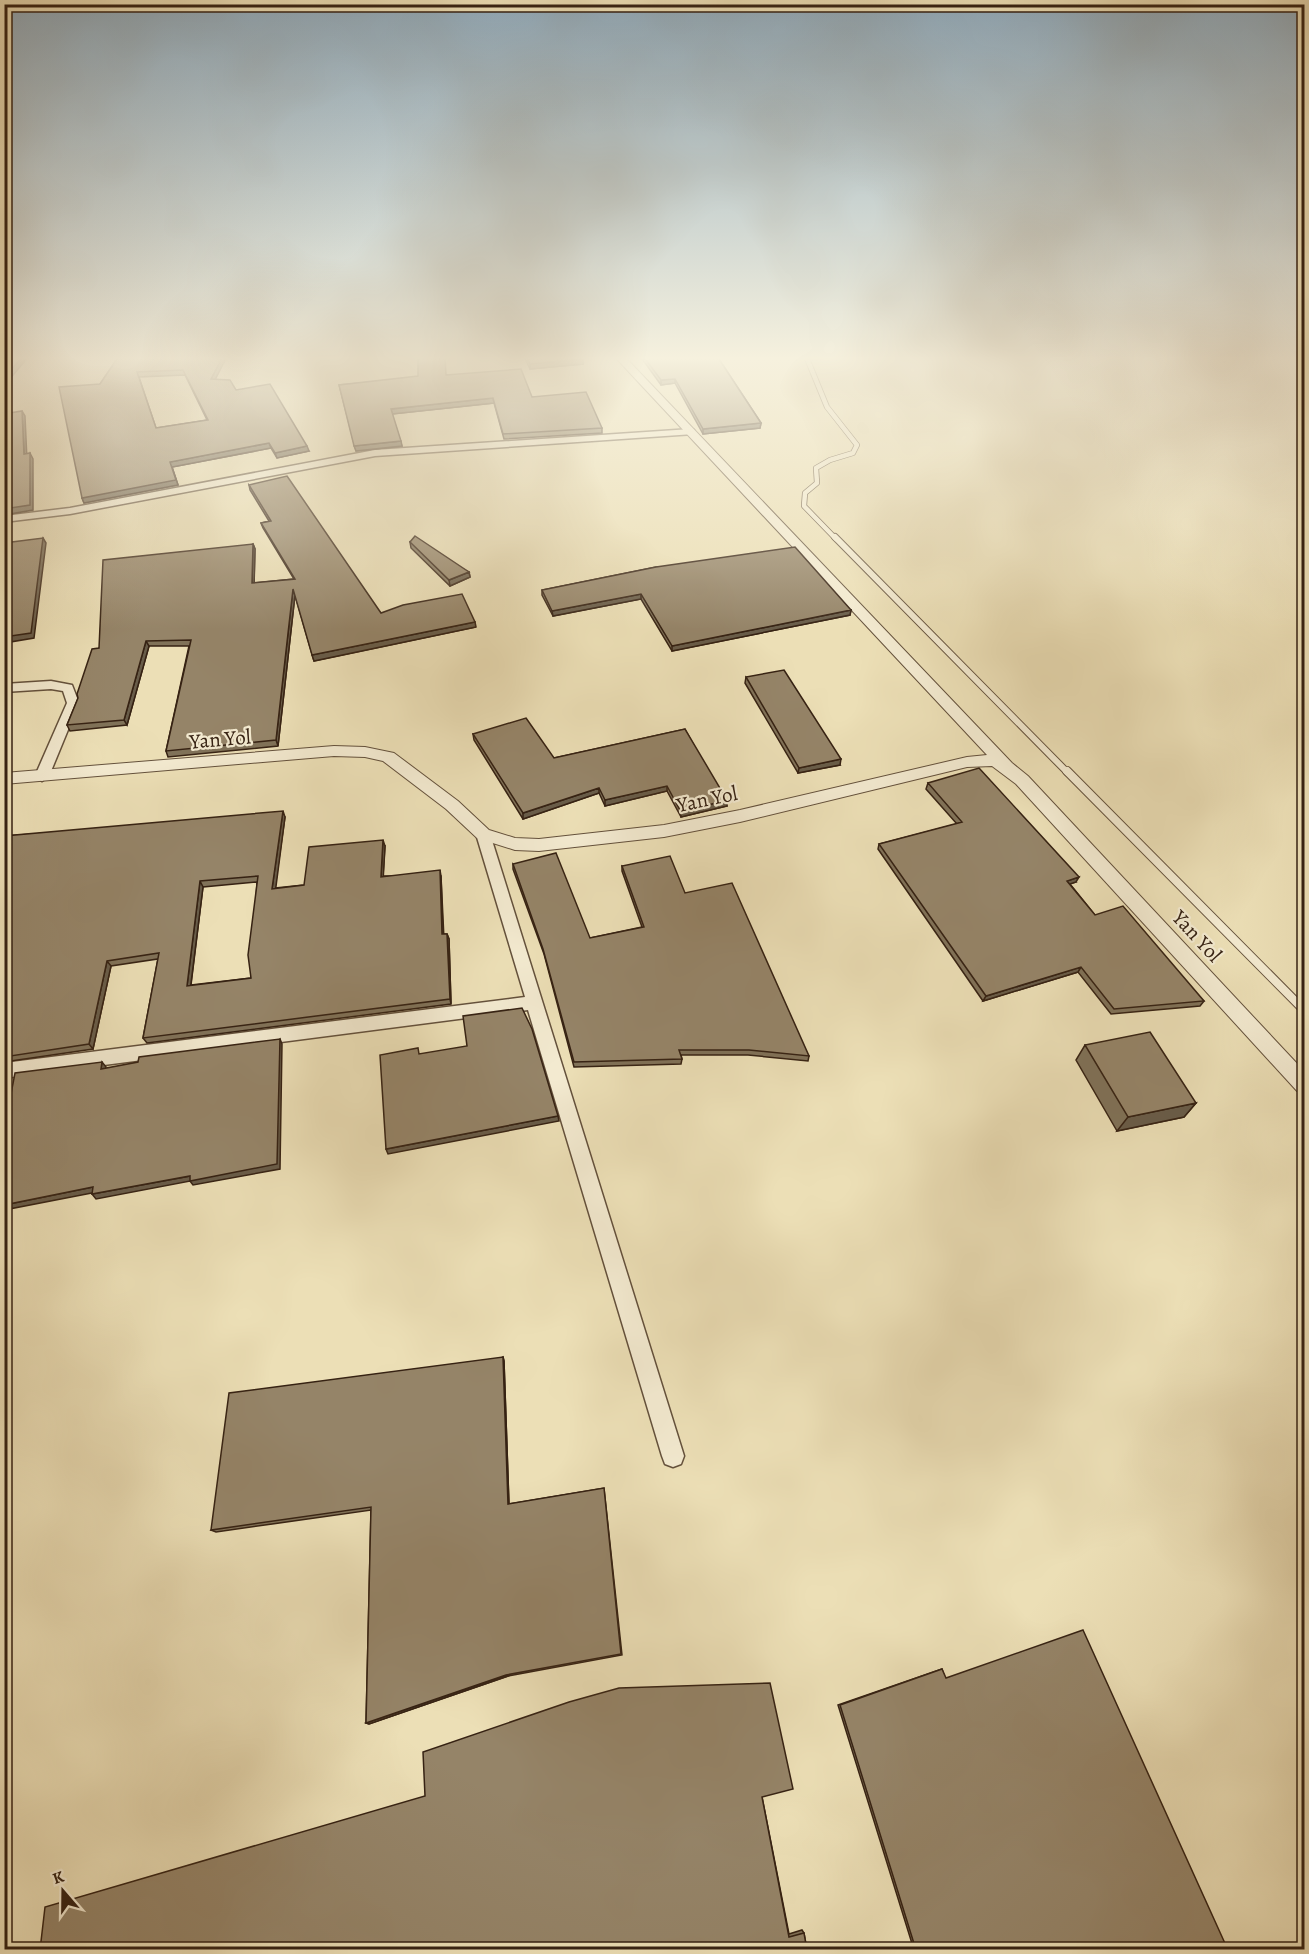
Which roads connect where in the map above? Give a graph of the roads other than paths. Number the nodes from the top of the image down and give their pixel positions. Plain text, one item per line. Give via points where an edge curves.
1 (462, 447) edge
2 (705, 447) edge
3 (856, 447) edge
4 (4, 519) edge
5 (4, 688) edge
6 (1005, 764) junction
7 (42, 776) junction
8 (4, 779) edge
9 (483, 834) junction
10 (534, 1003) junction
11 (1305, 1010) edge
12 (4, 1071) edge
13 (1305, 1085) edge
14 (673, 1456) dead end

1 - 4 street via 375,453 70,511
2 - 6 street
3 - 11 lane via 853,453 816,468 817,483 805,493 804,506
5 - 7 street via 68,688 73,703
6 - 9 street, Yan Yol via 989,759 967,762 740,816 630,836 539,845 515,844
6 - 13 street, Yan Yol
7 - 8 street, Yan Yol
7 - 9 street, Yan Yol via 334,751 364,752 388,757 408,770
9 - 10 street
10 - 12 street
10 - 14 street

